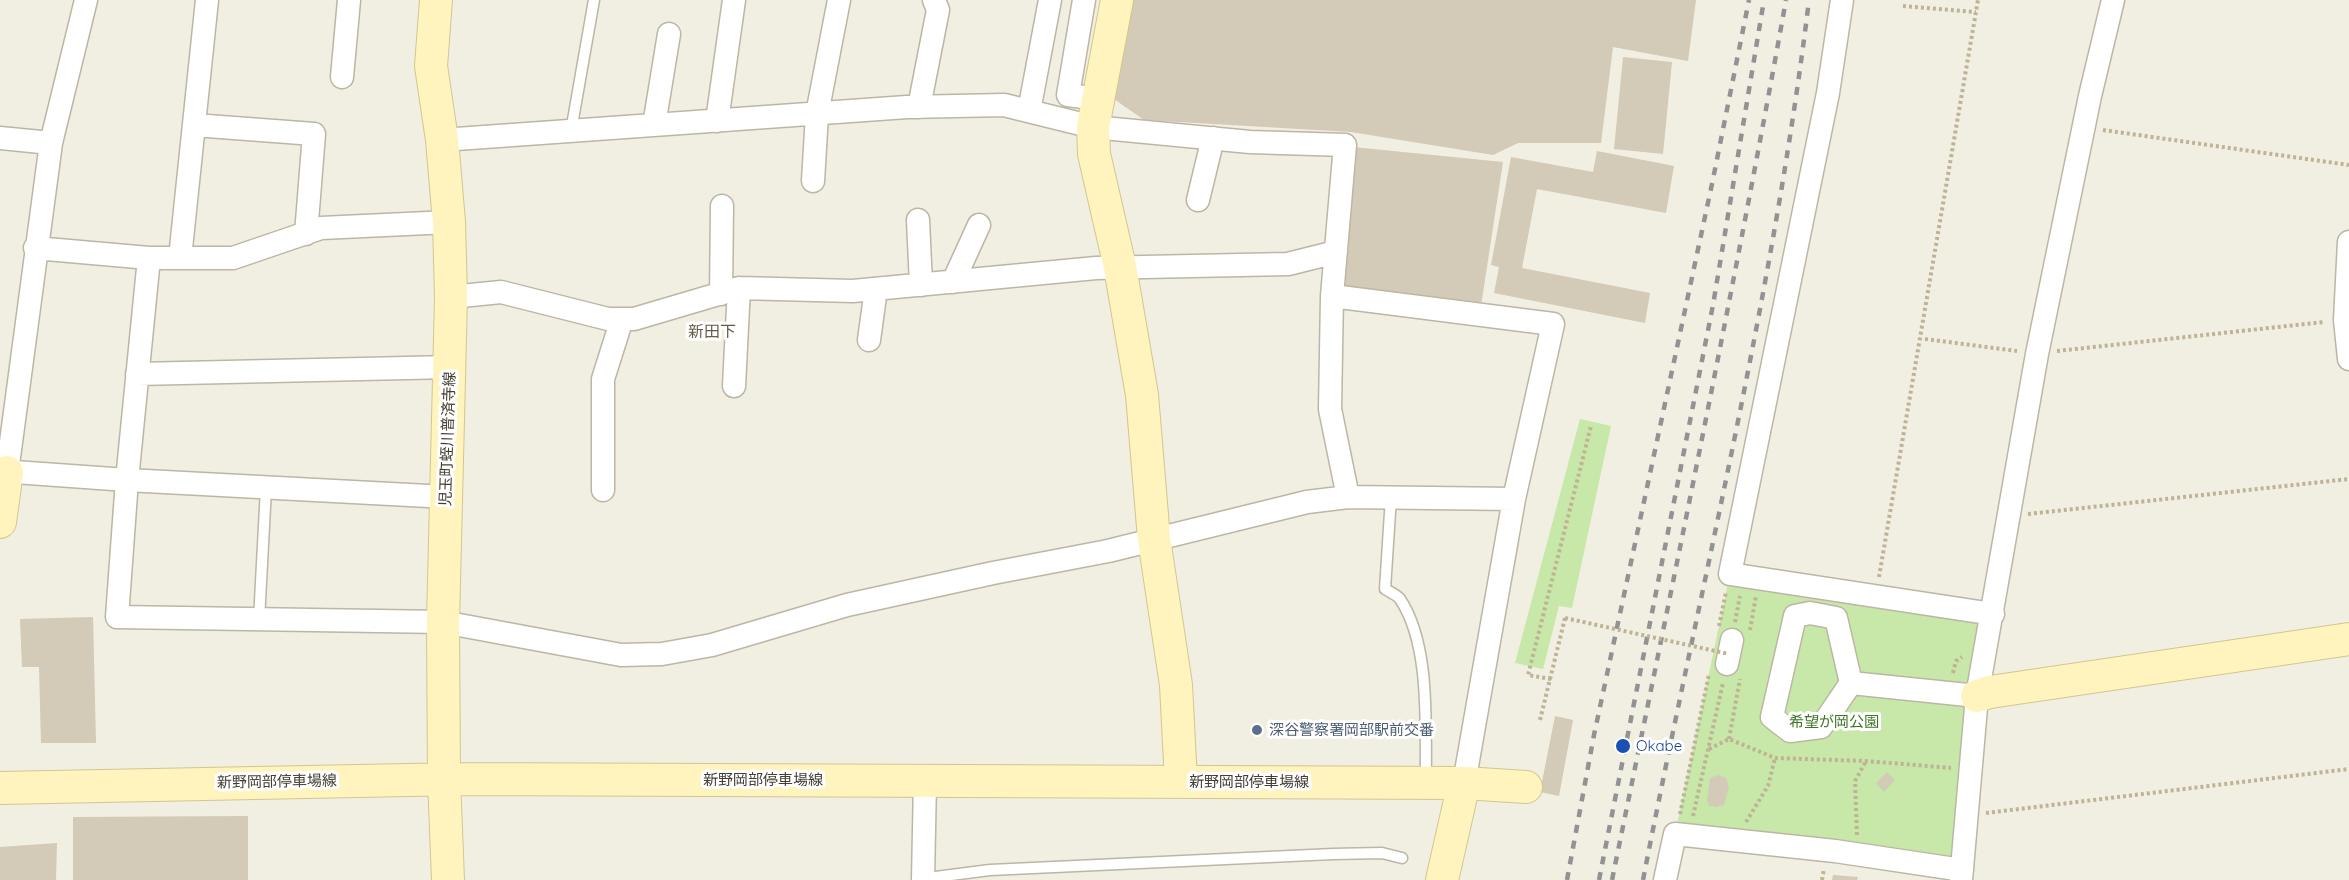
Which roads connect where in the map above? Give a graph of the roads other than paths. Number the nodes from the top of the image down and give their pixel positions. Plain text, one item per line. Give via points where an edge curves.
1 (86, 0) edge
2 (207, 0) edge
3 (349, 0) edge
4 (436, 0) edge
5 (594, 0) edge
6 (734, 0) edge
7 (839, 0) edge
8 (934, 0) edge
9 (1050, 0) edge
10 (1084, 0) edge
11 (1117, 0) edge
12 (1842, 0) edge
13 (2113, 0) edge
14 (669, 34) dead end
15 (342, 77) dead end
16 (919, 107) junction
17 (1029, 111) junction
18 (1096, 113) junction
19 (817, 114) junction
20 (717, 121) junction
21 (194, 124) junction
22 (654, 125) junction
23 (572, 131) junction
24 (0, 138) edge
25 (1214, 138) junction
26 (442, 140) junction
27 (51, 143) junction
28 (813, 181) dead end
29 (1198, 200) dead end
30 (722, 206) dead end
31 (918, 220) dead end
32 (448, 222) junction
33 (979, 225) dead end
34 (306, 234) junction
35 (2349, 242) edge
36 (35, 248) junction
37 (1336, 252) junction
38 (149, 258) junction
39 (180, 258) junction
40 (1120, 267) junction
41 (953, 282) junction
42 (921, 285) junction
43 (876, 289) junction
44 (730, 291) junction
45 (1332, 296) junction
46 (451, 297) junction
47 (622, 319) junction
48 (869, 340) dead end
49 (2349, 359) edge
50 (451, 367) junction
51 (137, 374) junction
52 (734, 387) dead end
53 (4, 471) edge
54 (127, 480) junction
55 (266, 488) junction
56 (603, 490) dead end
57 (447, 497) junction
58 (1348, 497) junction
59 (1391, 497) junction
60 (1514, 499) junction
61 (0, 522) edge
62 (1154, 539) junction
63 (1993, 614) junction
64 (259, 620) junction
65 (443, 622) junction
66 (2349, 639) edge
67 (1851, 683) junction
68 (1977, 696) junction
69 (444, 779) junction
70 (925, 781) junction
71 (1181, 782) junction
72 (1426, 783) junction
73 (1464, 783) junction
74 (1526, 787) dead end
75 (0, 788) edge
76 (1402, 858) dead end
77 (1962, 875) edge
78 (448, 880) edge
79 (920, 880) edge
80 (1442, 880) edge
81 (1665, 880) edge

1 - 27 street
2 - 21 street
3 - 15 street
4 - 26 main road, 児玉町蛭川普済寺線 via 431,66
5 - 23 lane
6 - 20 street
7 - 19 street
8 - 16 street via 938,10
9 - 17 street
10 - 18 street via 1068,94
11 - 18 main road
12 - 63 street via 1828,93 1730,574
13 - 63 street via 2037,354
14 - 22 street
16 - 17 street via 1004,105
16 - 19 street
17 - 18 street
18 - 25 street
18 - 40 main road via 1094,154
19 - 20 street
19 - 28 street
20 - 22 street
21 - 34 street via 314,134
21 - 39 street
22 - 23 street
23 - 26 street
24 - 27 street
25 - 29 street
25 - 37 street via 1344,146
26 - 32 main road, 児玉町蛭川普済寺線
27 - 36 street
30 - 44 street
31 - 42 street
32 - 34 street via 321,228
32 - 46 main road, 児玉町蛭川普済寺線
33 - 41 street
34 - 39 street via 234,258
35 - 49 street via 2345,320
36 - 38 street
36 - 53 street
37 - 40 street via 1288,264
37 - 45 street
38 - 39 street
38 - 51 street
40 - 41 street
40 - 62 main road via 1142,395
41 - 42 street
42 - 43 street
43 - 44 street
43 - 48 street
44 - 47 street via 634,319
44 - 52 street
45 - 58 street via 1330,409
45 - 60 street via 1553,324
46 - 47 street via 501,292 608,319
46 - 50 main road, 児玉町蛭川普済寺線
47 - 56 street via 603,379
50 - 51 street
50 - 57 main road, 児玉町蛭川普済寺線
51 - 54 street
53 - 54 street
53 - 61 main road
54 - 55 street
54 - 64 street via 117,617
55 - 57 street
55 - 64 lane
57 - 65 main road, 児玉町蛭川普済寺線
58 - 59 street
58 - 62 street via 1307,502
59 - 60 street
59 - 72 lane via 1385,589 1399,597 1419,651 1425,687
60 - 73 street
62 - 65 street via 848,605 712,645 662,654 621,655
62 - 71 main road via 1176,685
63 - 68 street
64 - 65 street
65 - 69 main road, 児玉町蛭川普済寺線
66 - 68 main road
67 - 67 street via 1821,728 1790,731 1772,717 1795,616 1810,613 1836,618
67 - 68 street
68 - 77 street
69 - 70 main road, 新野岡部停車場線
69 - 75 main road, 新野岡部停車場線
69 - 78 main road, 児玉町蛭川普済寺線
70 - 71 main road, 新野岡部停車場線
70 - 79 street
71 - 72 main road, 新野岡部停車場線
72 - 73 main road, 新野岡部停車場線
73 - 74 main road, 新野岡部停車場線
73 - 80 main road
76 - 79 lane via 1382,853 1321,854 990,870
77 - 81 street via 1857,855 1682,835

